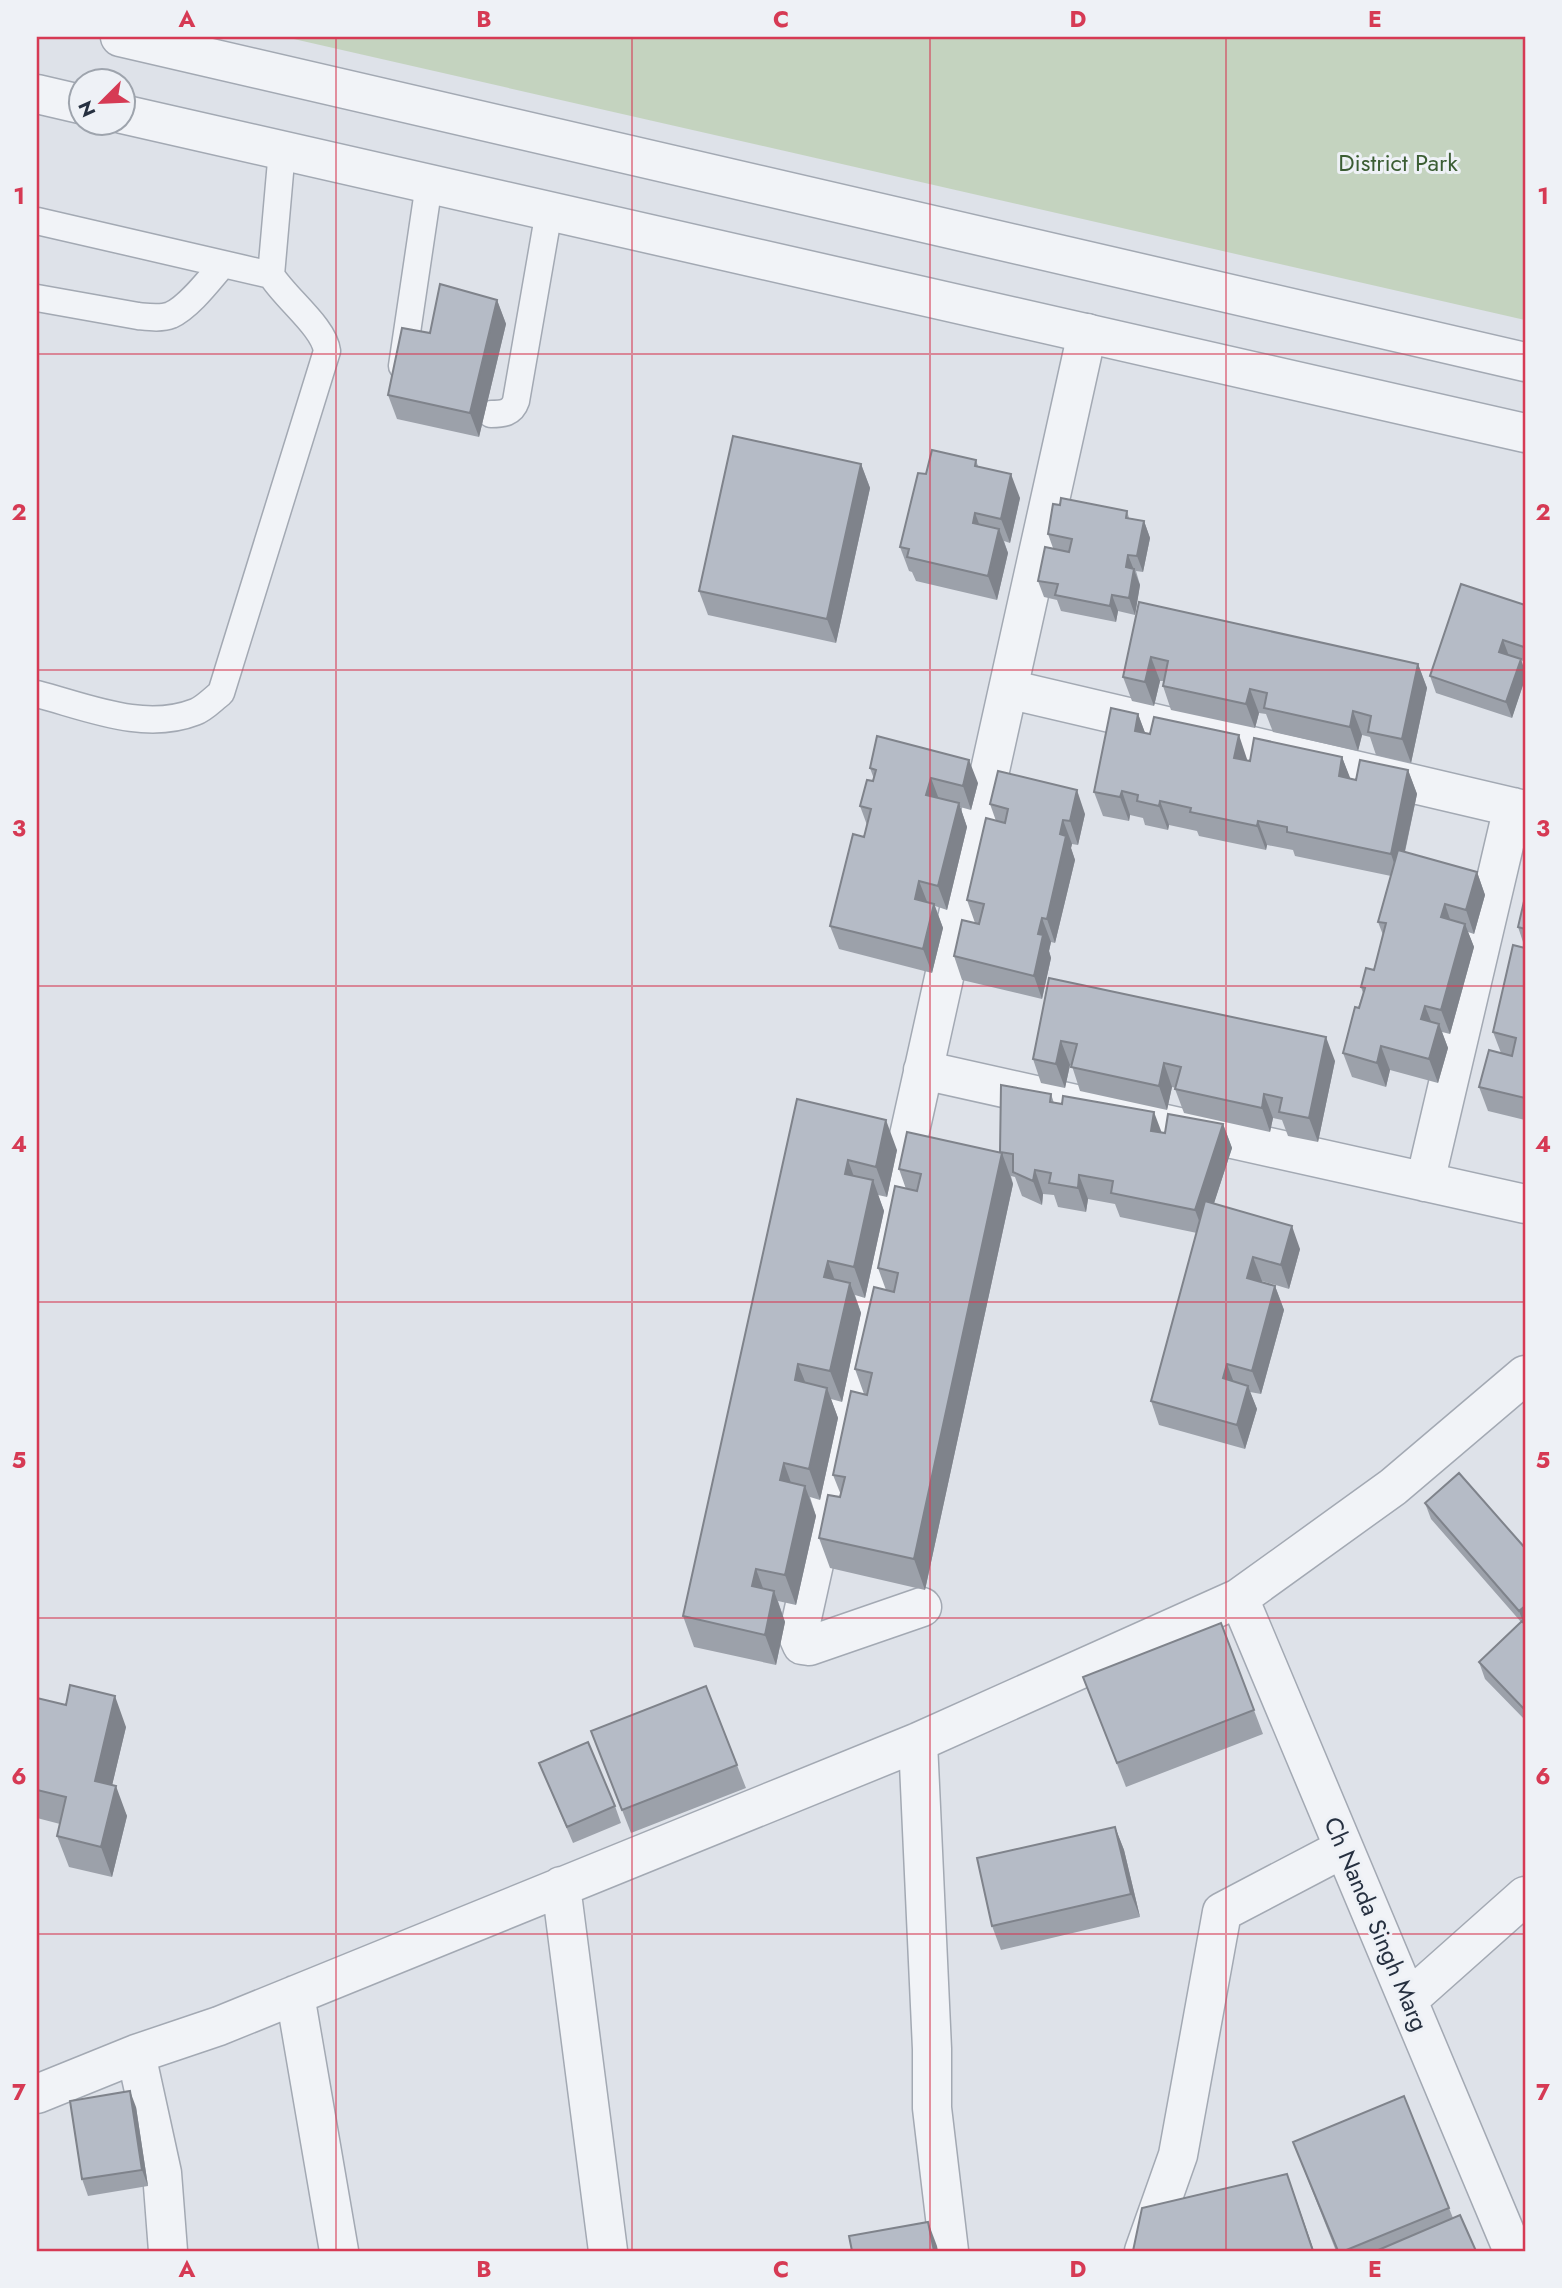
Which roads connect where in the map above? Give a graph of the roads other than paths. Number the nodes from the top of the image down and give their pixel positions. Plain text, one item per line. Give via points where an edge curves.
1 (120, 37) edge
2 (37, 94) edge
3 (66, 101) edge
4 (136, 117) edge
5 (282, 150) junction
6 (429, 184) junction
7 (549, 211) junction
8 (37, 222) edge
9 (223, 264) junction
10 (271, 275) junction
11 (37, 298) edge
12 (1087, 333) junction
13 (1525, 362) edge
14 (400, 388) edge
15 (491, 414) dead end
16 (1525, 433) edge
17 (1007, 689) junction
18 (37, 694) edge
19 (1519, 808) edge
20 (923, 1070) junction
21 (1425, 1182) junction
22 (1525, 1204) edge
23 (1525, 1375) edge
24 (1239, 1598) junction
25 (922, 1607) dead end
26 (918, 1742) junction
27 (1344, 1848) junction
28 (561, 1886) junction
29 (1525, 1896) edge
30 (295, 1995) junction
31 (1408, 2000) junction
32 (136, 2054) junction
33 (37, 2094) edge
34 (168, 2251) edge
35 (339, 2251) edge
36 (608, 2251) edge
37 (949, 2251) edge
38 (1144, 2251) edge
39 (1513, 2251) edge

1 - 13 street
2 - 3 street
4 - 5 street
5 - 6 street
5 - 10 lane
6 - 7 street
6 - 14 lane
7 - 12 street
7 - 15 lane via 516,401 503,414
8 - 9 lane
9 - 10 lane
9 - 11 lane via 185,305 171,315 155,318
10 - 18 lane via 319,331 327,351 221,693 198,712 167,720 132,719
12 - 16 street
12 - 17 street
17 - 19 street
17 - 20 street
19 - 21 street
20 - 21 street
20 - 25 street via 798,1636 802,1645 809,1646
21 - 22 street
23 - 24 street via 1393,1487
24 - 26 street
24 - 27 street, Ch Nanda Singh Marg
26 - 28 street
26 - 37 street via 932,2108
27 - 31 street, Ch Nanda Singh Marg
27 - 38 street via 1222,1912 1178,2155
28 - 30 street
28 - 36 street
29 - 31 street
30 - 32 street
30 - 35 street
31 - 39 street, Ch Nanda Singh Marg
32 - 33 street
32 - 34 street via 162,2173

